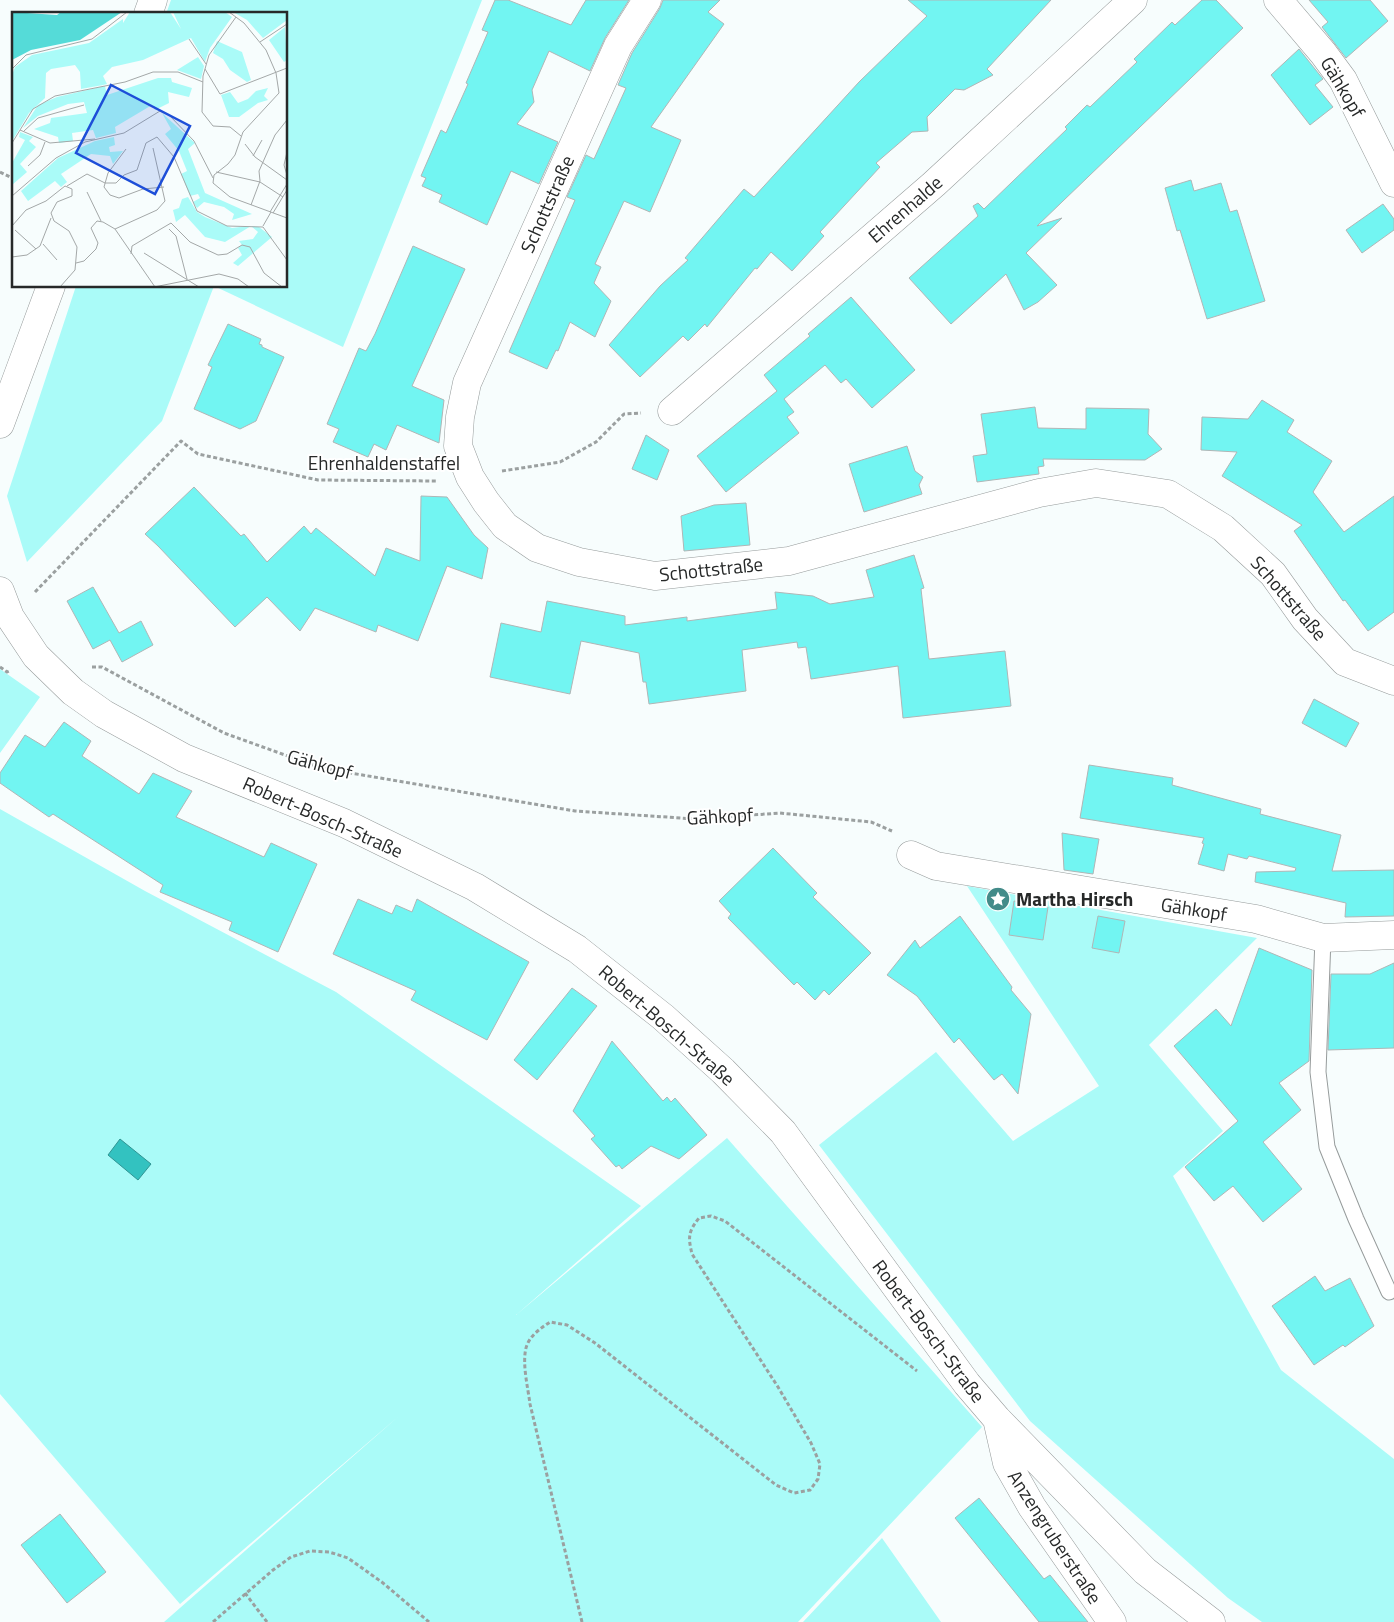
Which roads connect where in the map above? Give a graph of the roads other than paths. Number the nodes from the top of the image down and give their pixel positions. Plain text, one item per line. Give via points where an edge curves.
1 (153, 0) edge
2 (647, 0) edge
3 (1132, 0) edge
4 (1278, 0) edge
5 (149, 12) edge
6 (1394, 183) edge
7 (50, 288) edge
8 (672, 411) road end
9 (0, 424) edge
10 (0, 591) edge
11 (1394, 681) edge
12 (912, 855) road end
13 (1394, 935) edge
14 (1323, 938) junction
15 (1389, 1292) dead end
16 (997, 1419) junction
17 (1112, 1622) edge
18 (1212, 1622) edge

1 - 5 street
2 - 11 street, Schottstraße via 618,46 467,383 458,446 470,477 505,526 537,548 579,562 655,576 789,561 1039,493 1096,483 1168,494 1223,528 1273,574 1305,618 1344,662
3 - 8 street, Ehrenhalde via 934,184
4 - 6 street, Gähkopf via 1343,80
7 - 9 street
10 - 16 street, Robert-Bosch-Straße via 10,618 36,656 72,692 104,714 184,758 344,823 475,887 576,949 663,1017 723,1071 783,1132 967,1384
12 - 14 street, Gähkopf via 936,866 1256,919
13 - 14 street, Gähkopf
14 - 15 lane via 1318,1072 1327,1147
16 - 17 street, Anzengruberstraße via 1006,1463 1032,1507
16 - 18 street, Robert-Bosch-Straße via 1145,1571

